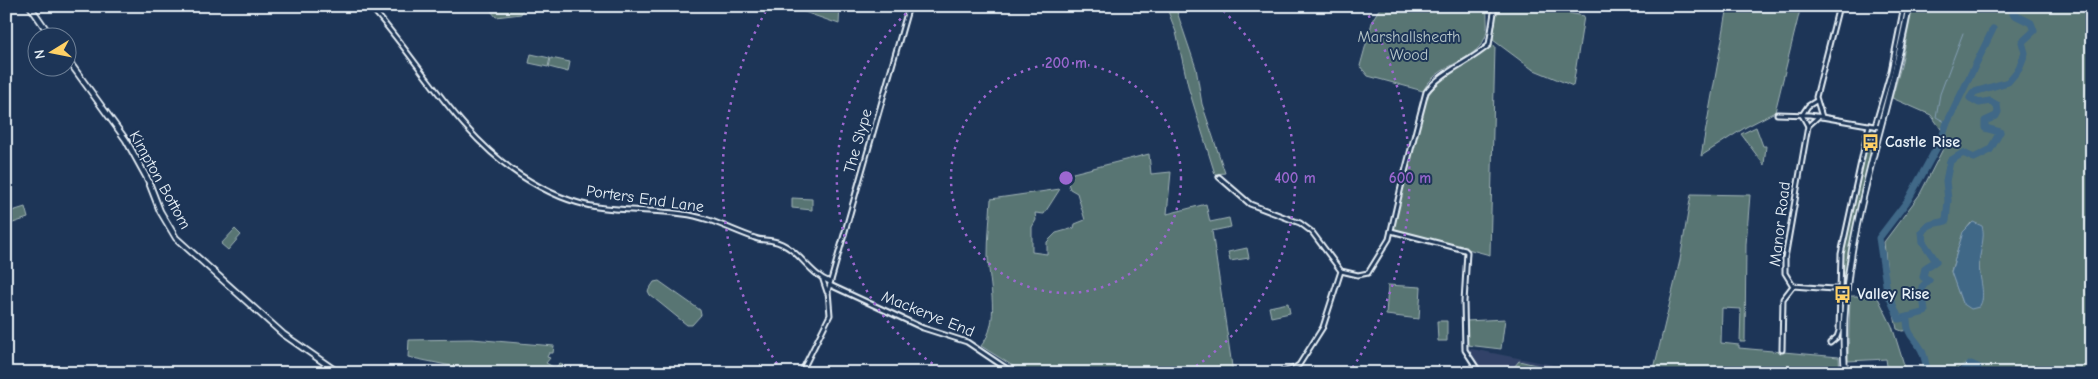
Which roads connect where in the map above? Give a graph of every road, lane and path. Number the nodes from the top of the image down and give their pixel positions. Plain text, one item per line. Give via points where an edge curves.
1 (30, 6) edge
2 (370, 6) edge
3 (909, 6) edge
4 (1495, 6) edge
5 (1839, 6) edge
6 (1904, 6) edge
7 (1909, 6) edge
8 (45, 28) edge
9 (78, 74) edge
10 (1816, 101) junction
11 (1777, 114) dead end
12 (1802, 115) junction
13 (1820, 117) junction
14 (1869, 125) junction
15 (1808, 126) junction
16 (1878, 126) junction
17 (1219, 177) dead end
18 (1391, 231) junction
19 (1341, 271) junction
20 (823, 280) junction
21 (830, 284) junction
22 (1793, 286) junction
23 (1839, 290) junction
24 (1846, 290) junction
25 (827, 292) junction
26 (1830, 343) dead end
27 (1782, 350) dead end
28 (339, 373) edge
29 (801, 373) edge
30 (1013, 373) edge
31 (1278, 373) edge
32 (1480, 373) edge
33 (1845, 373) edge

1 - 8 main road
2 - 20 street, Porters End Lane via 449,107 490,150 521,176 568,200 598,207 684,214 716,222 754,238 774,240 790,248
3 - 21 street, The Slype
4 - 18 street via 1489,45 1436,81 1426,92
5 - 10 street
6 - 16 street
7 - 16 main road via 1896,72
9 - 28 main road, Kimpton Bottom via 126,140 176,238 283,334
10 - 12 street
10 - 13 street
11 - 12 street
12 - 13 street
12 - 15 street
13 - 14 street
13 - 15 street
14 - 16 street
14 - 23 street via 1841,254
15 - 22 street, Manor Road via 1785,258 1785,273
16 - 24 main road
17 - 19 street via 1250,204 1300,223 1312,232
18 - 19 street via 1368,273 1358,275
18 - 32 street via 1467,252 1464,345
19 - 31 street via 1323,327 1299,365
20 - 21 street, Porters End Lane
20 - 25 street
21 - 25 street, The Slype
21 - 30 street, Mackerye End via 923,328 967,342
22 - 23 street
22 - 27 street, Manor Road via 1783,299
23 - 24 street
23 - 26 street via 1839,331
24 - 33 main road
25 - 29 street via 830,315

